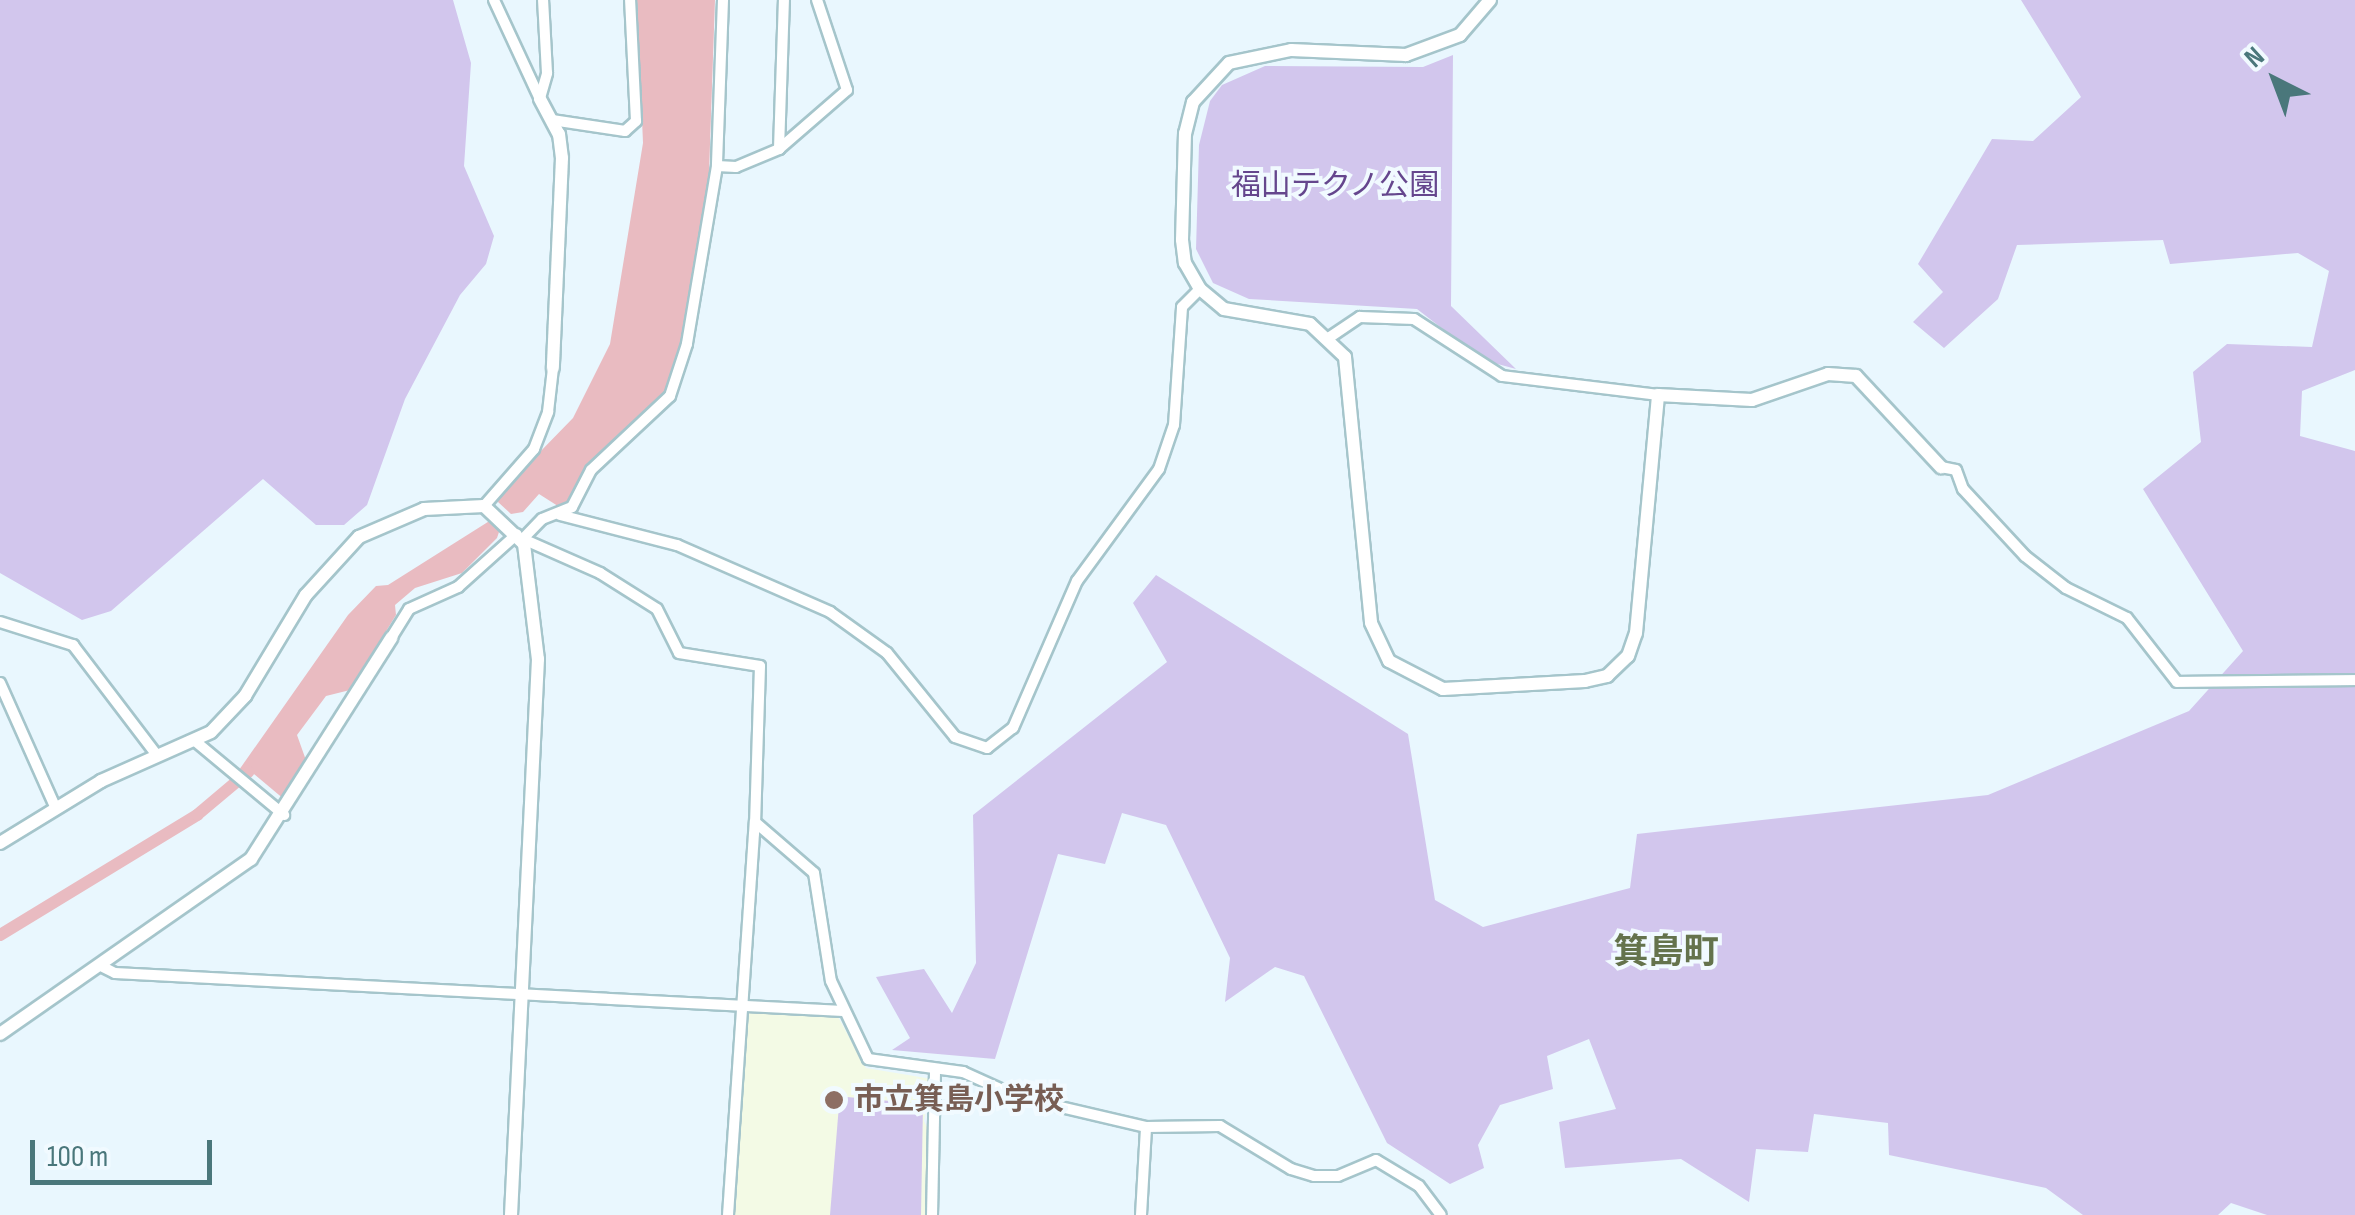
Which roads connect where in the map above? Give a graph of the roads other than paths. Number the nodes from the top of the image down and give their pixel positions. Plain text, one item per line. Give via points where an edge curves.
1 (494, 0) edge
2 (543, 0) edge
3 (630, 0) edge
4 (723, 0) edge
5 (784, 0) edge
6 (817, 0) edge
7 (1490, 0) edge
8 (540, 99) junction
9 (552, 120) junction
10 (779, 148) junction
11 (718, 166) junction
12 (1200, 289) junction
13 (1330, 337) junction
14 (553, 368) joint
15 (1658, 395) junction
16 (1941, 466) joint
17 (484, 506) junction
18 (560, 514) junction
19 (520, 536) junction
20 (0, 622) edge
21 (391, 638) joint
22 (2355, 680) edge
23 (0, 683) edge
24 (12, 711) junction
25 (0, 716) edge
26 (195, 741) junction
27 (156, 754) junction
28 (56, 809) junction
29 (284, 816) junction
30 (756, 822) junction
31 (0, 843) edge
32 (103, 966) junction
33 (524, 991) junction
34 (741, 1005) junction
35 (843, 1012) junction
36 (0, 1034) edge
37 (935, 1071) junction
38 (1146, 1127) junction
39 (511, 1215) edge
40 (728, 1215) edge
41 (932, 1215) edge
42 (1141, 1215) edge
43 (1442, 1215) edge

1 - 8 street
2 - 8 street via 547,73
3 - 9 street via 636,121 625,132
4 - 11 street
5 - 10 street
6 - 10 street via 848,90
7 - 12 street via 1460,35 1434,48 1406,55 1258,52 1209,79 1193,102 1185,132 1182,240
8 - 9 street
9 - 14 street via 562,158
10 - 11 street via 736,167
11 - 18 street via 687,344 670,396 592,470 572,507
12 - 13 street via 1224,309 1285,316
12 - 18 street via 1182,307 1174,425 1159,468 1068,596 1013,728 987,748 954,737 887,654 830,612 676,546
13 - 15 street via 1360,317 1414,318 1502,376
13 - 15 street via 1351,380 1371,623 1390,661 1442,689 1585,681 1607,676 1628,656
14 - 17 street via 548,412 534,449
15 - 16 street via 1752,400 1828,374 1856,376
16 - 22 street via 1956,470 1963,489 2025,556 2066,588 2127,618 2177,682
17 - 19 street
17 - 26 street via 424,508 359,536 306,595 245,696
18 - 19 street via 542,518
19 - 21 street via 458,588 409,609
19 - 30 street via 658,609 678,653 760,666
19 - 33 street via 538,658
20 - 27 street via 73,645
21 - 29 street
23 - 24 street
24 - 25 street
24 - 28 street
26 - 27 street
26 - 29 street
27 - 28 street
28 - 31 street
29 - 32 street via 233,875
30 - 34 street
30 - 35 street via 814,873 831,981
32 - 33 street via 116,973
32 - 36 street
33 - 34 street
33 - 39 street
34 - 35 street
34 - 40 street
35 - 37 street via 868,1059
37 - 38 street via 963,1072 1018,1097
37 - 41 street
38 - 42 street
38 - 43 street via 1220,1126 1291,1170 1314,1176 1338,1176 1376,1160 1419,1186

